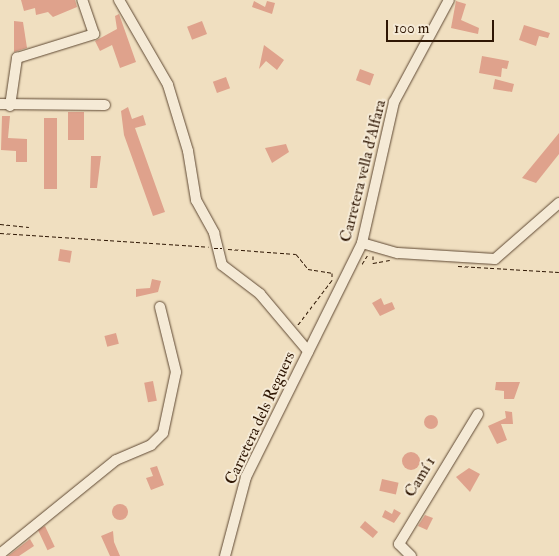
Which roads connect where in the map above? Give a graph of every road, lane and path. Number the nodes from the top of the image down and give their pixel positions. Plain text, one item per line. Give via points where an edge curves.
1 (82, 0) edge
2 (119, 0) edge
3 (449, 0) edge
4 (5, 105) edge
5 (105, 105) dead end
6 (559, 202) edge
7 (0, 224) edge
8 (29, 227) dead end
9 (0, 233) edge
10 (362, 243) junction
11 (296, 254) dead end
12 (453, 266) dead end
13 (559, 272) edge
14 (160, 307) dead end
15 (308, 351) junction
16 (478, 414) dead end
17 (0, 554) edge
18 (225, 556) edge
19 (411, 556) edge

1 - 4 street via 94,34 17,58
2 - 15 street via 168,85 188,151 196,200 214,233 222,265 260,294
3 - 10 street, Carretera vella d'Alfara via 394,102
4 - 5 street
6 - 10 street via 495,259 398,253
7 - 8 path
9 - 11 path, bridge
10 - 15 street, Carretera vella d'Alfara
12 - 13 path
14 - 17 street via 176,372 163,433 155,443 116,460
15 - 18 street, Carretera dels Reguers via 246,477
16 - 19 street, Camí 1 via 399,544

